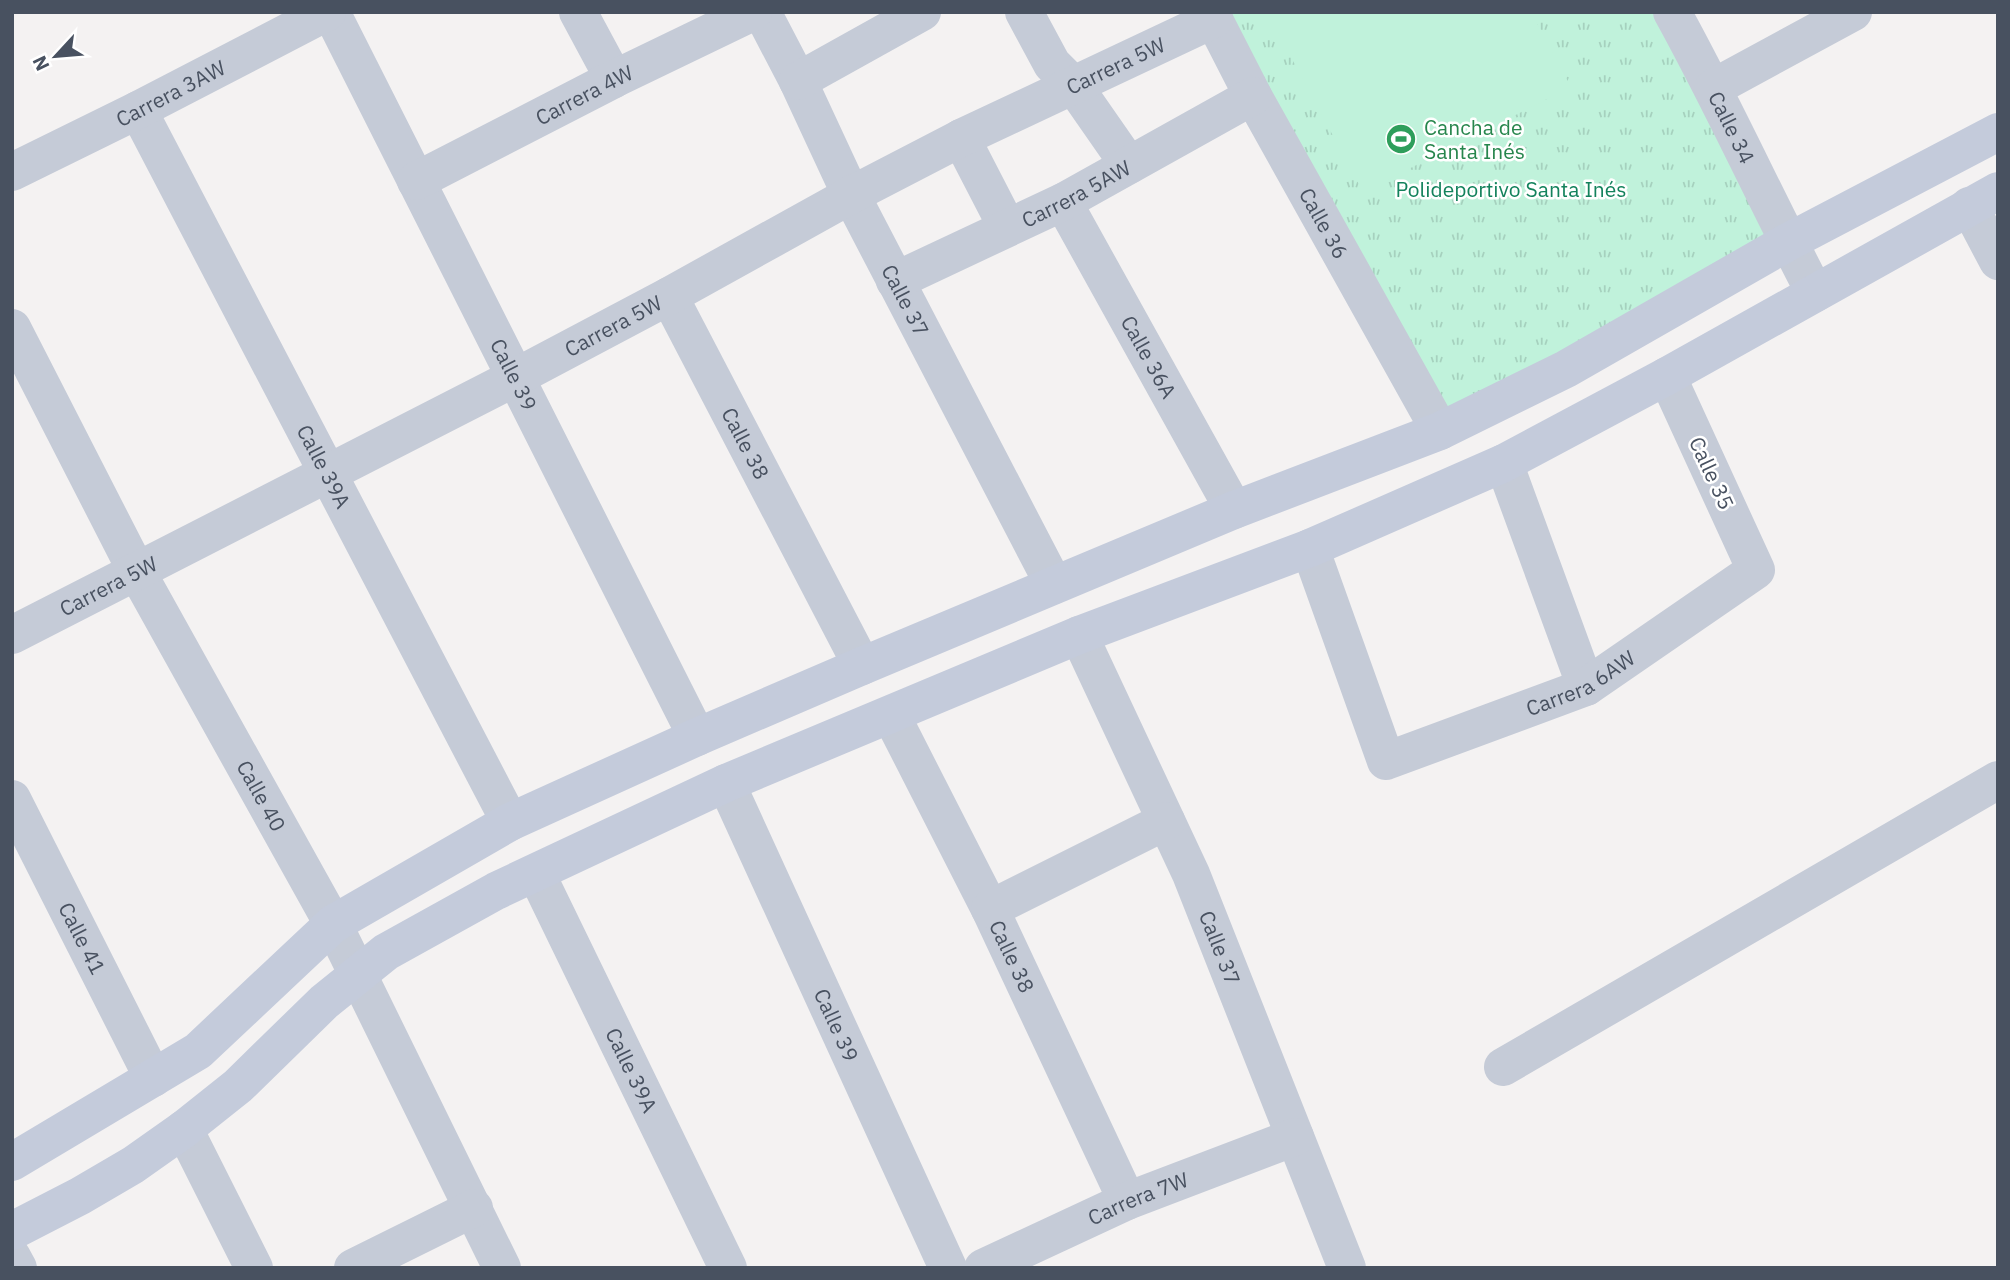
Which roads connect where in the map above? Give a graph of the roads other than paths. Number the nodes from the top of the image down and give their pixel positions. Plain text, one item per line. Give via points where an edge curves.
1 (329, 12) edge
2 (579, 12) edge
3 (753, 12) edge
4 (762, 12) edge
5 (922, 12) edge
6 (1024, 12) edge
7 (1672, 12) edge
8 (1853, 12) edge
9 (1212, 16) edge
10 (614, 79) junction
11 (798, 81) junction
12 (1074, 86) junction
13 (1713, 88) junction
14 (1253, 96) junction
15 (138, 110) junction
16 (1998, 132) edge
17 (961, 138) junction
18 (1129, 165) junction
19 (12, 172) edge
20 (416, 181) junction
21 (851, 195) junction
22 (1984, 199) edge
23 (1063, 202) junction
24 (1007, 227) junction
25 (1788, 242) junction
26 (1998, 261) edge
27 (895, 281) junction
28 (1815, 293) junction
29 (669, 296) junction
30 (12, 327) edge
31 (1667, 376) junction
32 (516, 377) junction
33 (1440, 431) junction
34 (1504, 463) junction
35 (327, 474) junction
36 (1234, 510) junction
37 (1310, 548) junction
38 (1756, 570) joint
39 (137, 572) junction
40 (1054, 585) junction
41 (12, 635) edge
42 (1079, 635) junction
43 (862, 666) junction
44 (1586, 687) junction
45 (891, 716) junction
46 (697, 737) junction
47 (1998, 779) edge
48 (726, 783) junction
49 (12, 799) edge
50 (1166, 821) junction
51 (510, 822) junction
52 (536, 873) junction
53 (990, 909) junction
54 (332, 924) junction
55 (358, 974) junction
56 (1503, 1067) dead end
57 (153, 1078) junction
58 (184, 1129) junction
59 (1295, 1137) junction
60 (12, 1162) edge
61 (1128, 1201) junction
62 (474, 1208) junction
63 (12, 1231) edge
64 (12, 1257) edge
65 (18, 1268) edge
66 (254, 1268) edge
67 (353, 1268) edge
68 (502, 1268) edge
69 (728, 1268) edge
70 (948, 1268) edge
71 (983, 1268) edge
72 (1346, 1268) edge

1 - 15 street, Carrera 3AW
1 - 20 street, Calle 39
2 - 10 street
3 - 10 street, Carrera 4W
4 - 11 street, Calle 37
5 - 11 street
6 - 12 street via 1052,64
7 - 13 street, Calle 34
8 - 13 street
9 - 12 street, Carrera 5W
9 - 14 street, Calle 36
10 - 20 street, Carrera 4W
11 - 21 street, Calle 37
12 - 17 street, Carrera 5W
12 - 18 street
13 - 25 street, Calle 34
14 - 18 street, Carrera 5AW
14 - 33 street, Calle 36
15 - 19 street, Carrera 3AW
15 - 35 street, Calle 39A
16 - 25 main road
17 - 21 street, Carrera 5W
17 - 24 street
18 - 23 street, Carrera 5AW
20 - 32 street, Calle 39
21 - 27 street, Calle 37
21 - 29 street, Carrera 5W
22 - 26 street
22 - 28 main road
23 - 24 street, Carrera 5AW
23 - 36 street, Calle 36A
24 - 27 street, Carrera 5AW
25 - 28 street, Calle 34
25 - 33 main road via 1566,369
27 - 40 street, Calle 37
28 - 31 main road
29 - 32 street, Carrera 5W
29 - 43 street, Calle 38
30 - 39 street, Calle 40
31 - 34 main road
31 - 38 street, Calle 35
32 - 35 street, Carrera 5W
32 - 46 street, Calle 39
33 - 36 main road
34 - 37 main road
34 - 44 street
35 - 39 street, Carrera 5W
35 - 51 street, Calle 39A
36 - 40 main road
37 - 42 main road
37 - 44 street, Carrera 6AW via 1386,761
38 - 44 street, Carrera 6AW
39 - 41 street, Carrera 5W
39 - 54 street, Calle 40
40 - 43 main road
42 - 45 main road
42 - 50 street, Calle 37
43 - 46 main road
45 - 48 main road
45 - 53 street, Calle 38
46 - 51 main road
47 - 56 street
48 - 52 main road
48 - 70 street, Calle 39
49 - 57 street, Calle 41
50 - 53 street
50 - 59 street, Calle 37
51 - 54 main road
52 - 55 main road via 386,952
52 - 69 street, Calle 39A
53 - 61 street, Calle 38
54 - 55 street, Calle 40
54 - 57 main road via 198,1051
55 - 58 main road
55 - 62 street, Calle 40
57 - 60 main road
58 - 63 main road via 133,1165
58 - 66 street
59 - 61 street, Carrera 7W
59 - 72 street, Calle 37
61 - 71 street, Carrera 7W
62 - 67 street
62 - 68 street, Calle 40
64 - 65 street

